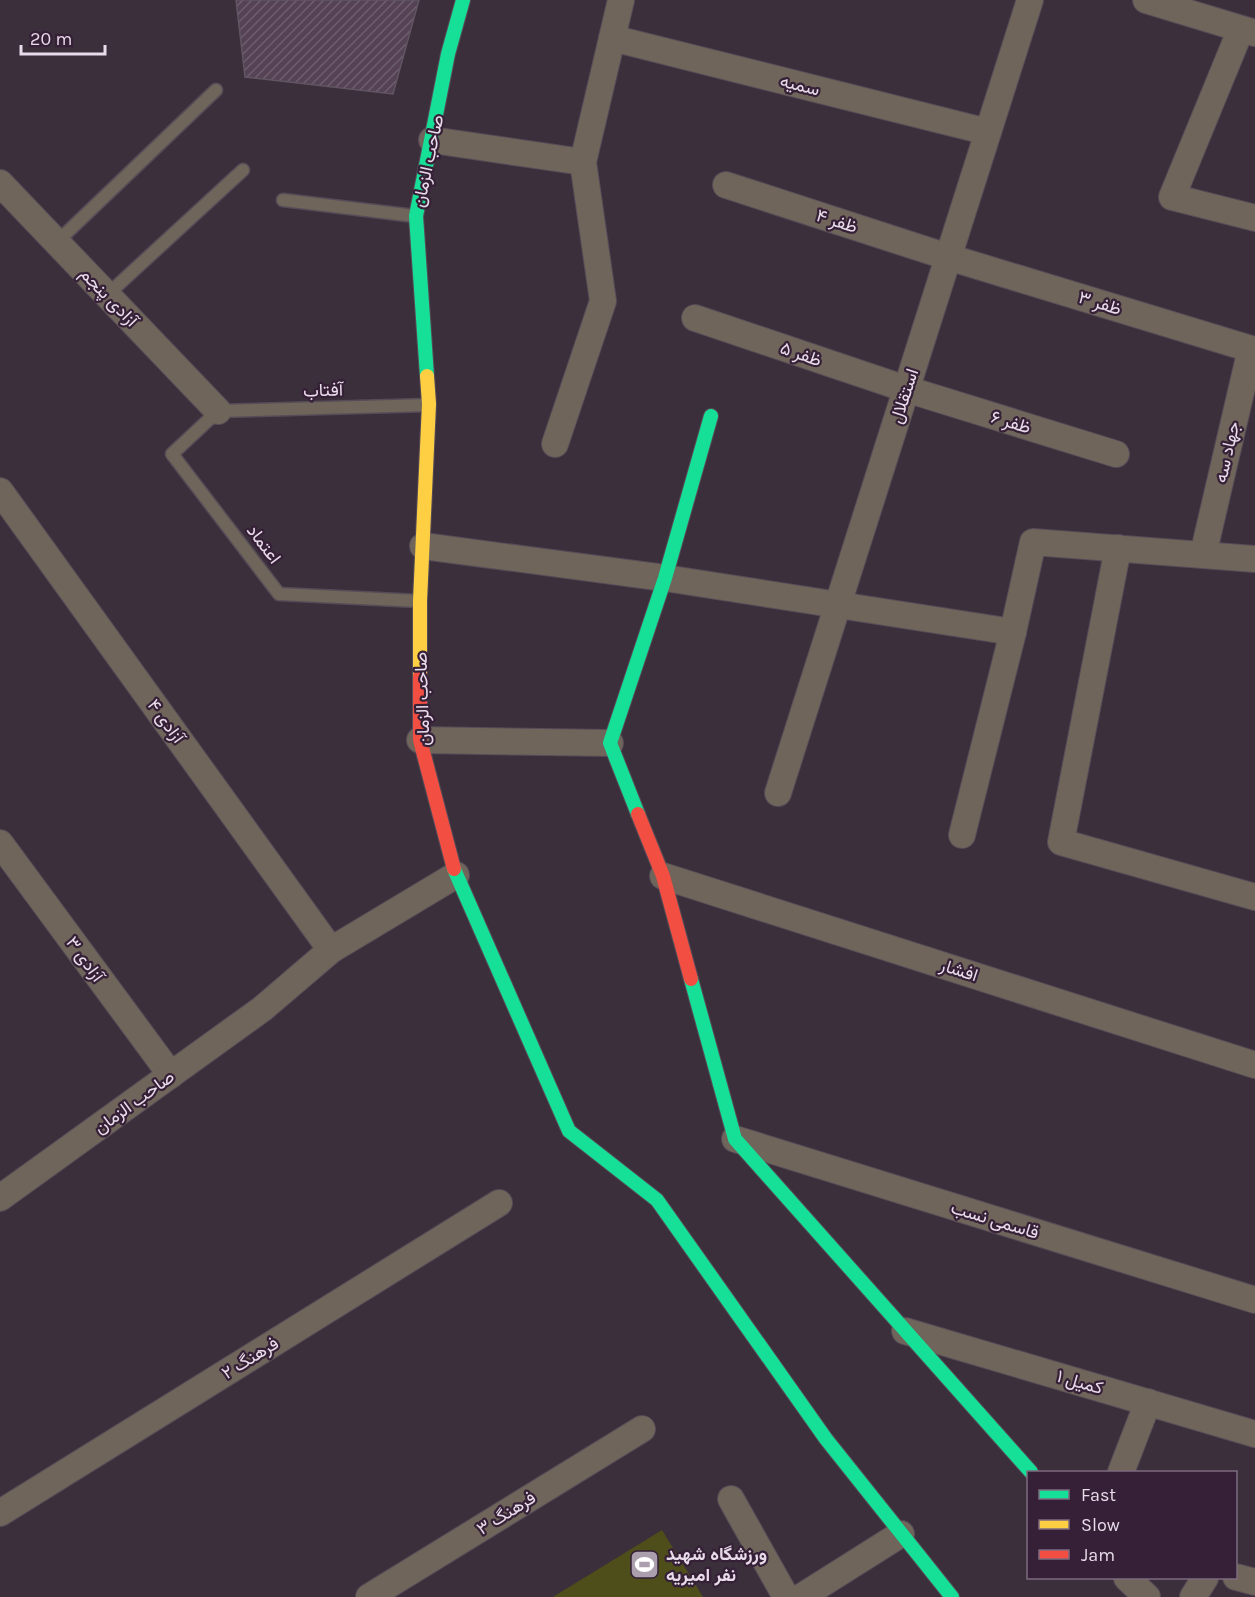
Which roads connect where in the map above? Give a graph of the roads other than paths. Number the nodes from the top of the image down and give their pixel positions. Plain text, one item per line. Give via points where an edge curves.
1 (463, 0) edge
2 (621, 0) edge
3 (1030, 0) edge
4 (1146, 0) edge
5 (1248, 31) edge
6 (612, 38) junction
7 (216, 90) dead end
8 (988, 132) junction
9 (432, 140) junction
10 (583, 162) junction
11 (243, 170) dead end
12 (0, 183) edge
13 (726, 185) dead end
14 (283, 200) dead end
15 (416, 216) junction
16 (1255, 218) edge
17 (57, 242) junction
18 (948, 257) junction
19 (107, 295) junction
20 (695, 318) dead end
21 (1251, 349) joint
22 (906, 389) junction
23 (429, 405) junction
24 (218, 411) junction
25 (711, 416) dead end
26 (555, 444) dead end
27 (1116, 454) dead end
28 (0, 491) edge
29 (423, 546) junction
30 (1118, 548) junction
31 (1203, 555) junction
32 (1255, 559) edge
33 (665, 579) junction
34 (420, 601) junction
35 (838, 605) junction
36 (1013, 632) junction
37 (420, 740) junction
38 (610, 743) junction
39 (778, 793) dead end
40 (962, 835) dead end
41 (0, 843) edge
42 (456, 875) junction
43 (663, 876) junction
44 (1255, 897) edge
45 (331, 950) junction
46 (1255, 1065) edge
47 (171, 1075) junction
48 (735, 1139) junction
49 (4, 1187) edge
50 (499, 1203) dead end
51 (1255, 1300) edge
52 (904, 1331) junction
53 (1148, 1402) junction
54 (642, 1429) dead end
55 (1255, 1434) edge
56 (1028, 1471) edge
57 (1122, 1471) edge
58 (731, 1499) dead end
59 (0, 1513) edge
60 (901, 1534) junction
61 (1237, 1577) edge
62 (1128, 1579) edge
63 (1204, 1579) edge
64 (1255, 1582) edge
65 (369, 1597) edge
66 (786, 1597) edge
67 (801, 1597) edge
68 (952, 1597) edge
69 (1147, 1597) edge
70 (1193, 1597) edge

1 - 9 street, صاحب الزمان
2 - 6 street
3 - 8 street, استقلال
4 - 5 street
5 - 16 street via 1172,197
6 - 8 street, سمیه
6 - 10 street
7 - 17 lane
8 - 18 street, استقلال
9 - 10 street
9 - 15 street, صاحب الزمان
10 - 26 street via 603,301
11 - 19 lane
12 - 17 street, آزادی پنجم
13 - 18 street, ظفر ۴
14 - 15 lane
15 - 23 street, صاحب الزمان
17 - 19 street, آزادی پنجم
18 - 21 street, ظفر ۳
18 - 22 street, استقلال
19 - 24 street, آزادی پنجم
20 - 22 street, ظفر ۵
21 - 31 street, جهاد سه
22 - 27 street, ظفر ۶
22 - 35 street, استقلال
23 - 24 lane, آفتاب
23 - 29 street, صاحب الزمان
24 - 34 lane, اعتماد via 172,454 279,594
25 - 33 street
28 - 45 street, آزادی ۴
29 - 33 street
29 - 34 street, صاحب الزمان
30 - 31 street
30 - 36 street via 1033,542
30 - 44 street via 1061,842
31 - 32 street
33 - 35 street
33 - 38 street
34 - 37 street, صاحب الزمان
35 - 36 street
35 - 39 street, استقلال
36 - 40 street
37 - 38 street
37 - 42 street, صاحب الزمان
38 - 43 street
41 - 47 street, آزادی ۳
42 - 45 street, صاحب الزمان
42 - 60 street via 569,1131 657,1200 826,1439
43 - 46 street, افشار
43 - 48 street
45 - 47 street, صاحب الزمان via 262,1009
47 - 49 street, صاحب الزمان
48 - 51 street, قاسمی نسب
48 - 52 street
50 - 59 street, فرهنگ ۲
52 - 53 street, کمیل ۱
52 - 56 street
53 - 55 street, کمیل ۱
53 - 57 street
54 - 65 street, فرهنگ ۳
58 - 66 street
60 - 67 street
60 - 68 street
61 - 64 street
62 - 69 street
63 - 70 street

